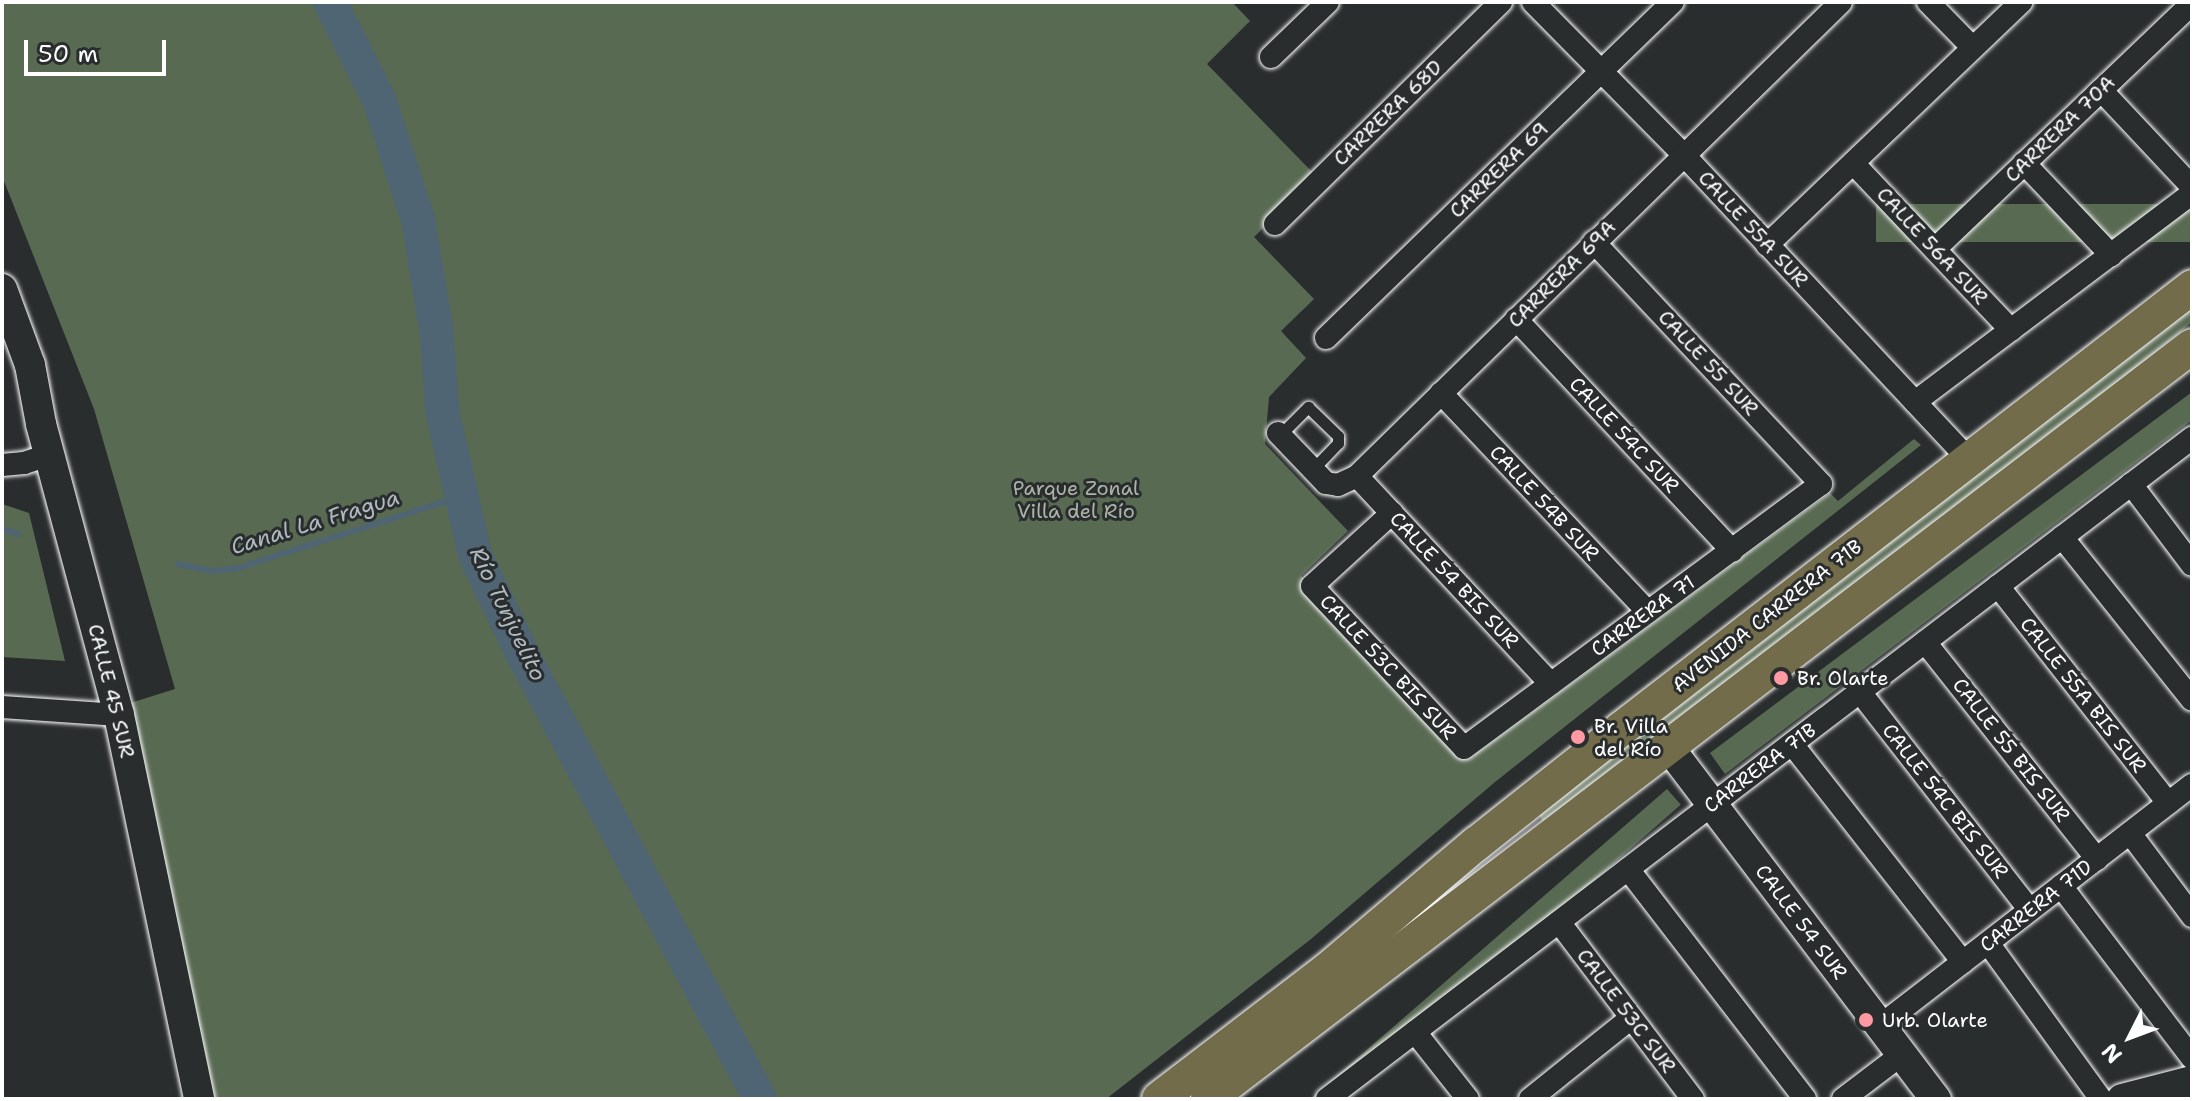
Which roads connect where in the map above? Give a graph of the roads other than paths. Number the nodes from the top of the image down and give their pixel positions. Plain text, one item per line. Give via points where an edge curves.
1 (1328, 2) edge
2 (1501, 2) edge
3 (1533, 2) edge
4 (1673, 2) edge
5 (1841, 2) edge
6 (1928, 2) edge
7 (2021, 2) edge
8 (2185, 10) edge
9 (1973, 48) junction
10 (1271, 57) dead end
11 (1602, 71) junction
12 (2101, 90) junction
13 (1683, 154) junction
14 (1853, 163) junction
15 (2024, 163) junction
16 (2192, 190) edge
17 (1275, 224) dead end
18 (1594, 242) junction
19 (1767, 245) junction
20 (1935, 249) junction
21 (2111, 255) junction
22 (2192, 287) edge
23 (2, 289) edge
24 (1516, 319) junction
25 (2011, 330) junction
26 (1326, 338) dead end
27 (2192, 346) edge
28 (1441, 393) junction
29 (1915, 402) junction
30 (1279, 434) joint
31 (2192, 438) edge
32 (49, 455) junction
33 (1968, 459) junction
34 (2, 465) edge
35 (1311, 470) junction
36 (1357, 476) junction
37 (1821, 484) joint
38 (2131, 484) junction
39 (1392, 513) junction
40 (2062, 537) junction
41 (1732, 551) junction
42 (2192, 565) edge
43 (1998, 586) junction
44 (1648, 612) junction
45 (1925, 642) junction
46 (1551, 684) junction
47 (1860, 692) junction
48 (2192, 700) edge
49 (2, 707) edge
50 (119, 715) junction
51 (1792, 744) junction
52 (1667, 745) junction
53 (1464, 748) joint
54 (2192, 785) edge
55 (2168, 803) junction
56 (1712, 805) junction
57 (2130, 833) junction
58 (2097, 859) junction
59 (1628, 869) junction
60 (2061, 886) junction
61 (2030, 910) junction
62 (2192, 916) edge
63 (1559, 922) junction
64 (1988, 943) junction
65 (1963, 962) junction
66 (1631, 1018) junction
67 (1880, 1026) junction
68 (1415, 1032) junction
69 (1902, 1054) junction
70 (1229, 1064) junction
71 (2190, 1080) edge
72 (1680, 1094) edge
73 (199, 1099) edge
74 (1159, 1099) edge
75 (1208, 1099) edge
76 (1327, 1099) edge
77 (1468, 1099) edge
78 (1530, 1099) edge
79 (1805, 1099) edge
80 (1843, 1099) edge
81 (1936, 1099) edge
82 (2101, 1099) edge
83 (2122, 1099) edge

1 - 10 street
2 - 17 street, CARRERA 68D
3 - 11 street, CALLE 55A SUR
4 - 11 street, CARRERA 69
5 - 13 street, CARRERA 69A
6 - 9 street
7 - 9 street
8 - 12 street, CARRERA 70A
9 - 14 street
11 - 13 street, CALLE 55A SUR
11 - 26 street, CARRERA 69
12 - 15 street, CARRERA 70A
12 - 16 street
13 - 18 street, CARRERA 69A
13 - 19 street, CALLE 55A SUR
14 - 19 street
14 - 20 street, CALLE 56A SUR
15 - 20 street, CARRERA 70A
15 - 21 street
16 - 21 street
18 - 24 street, CARRERA 69A
18 - 37 street, CALLE 55 SUR
19 - 29 street, CALLE 55A SUR
20 - 25 street, CALLE 56A SUR
21 - 25 street
22 - 33 main road, AVENIDA CARRERA 71B
23 - 32 street, CALLE 45 SUR via 30,365
24 - 28 street, CARRERA 69A
24 - 41 street, CALLE 54C SUR
25 - 29 street
27 - 52 main road, AVENIDA CARRERA 71B
28 - 36 street, CARRERA 69A
28 - 44 street, CALLE 54B SUR
29 - 33 street, CALLE 55A SUR
30 - 35 street
30 - 35 lane via 1308,407 1338,436 1338,443
31 - 38 street, CARRERA 71B
32 - 34 street
32 - 50 street, CALLE 45 SUR
33 - 70 main road, AVENIDA CARRERA 71B via 1532,800 1326,971
35 - 36 street via 1326,483 1338,485
36 - 39 street, CALLE 54 BIS SUR
37 - 41 street, CARRERA 71
38 - 40 street, CARRERA 71B
38 - 42 street
39 - 46 street, CALLE 54 BIS SUR
39 - 53 street, CALLE 53C BIS SUR via 1312,586
40 - 43 street, CARRERA 71B
40 - 48 street
41 - 44 street, CARRERA 71
43 - 45 street, CARRERA 71B
43 - 55 street, CALLE 55A BIS SUR
44 - 46 street, CARRERA 71
45 - 47 street, CARRERA 71B
45 - 58 street, CALLE 55 BIS SUR
46 - 53 street, CARRERA 71
47 - 51 street, CARRERA 71B
47 - 61 street, CALLE 54C BIS SUR
49 - 50 street
50 - 73 street, CALLE 45 SUR
51 - 56 street, CARRERA 71B
51 - 65 street
52 - 56 street, CALLE 54 SUR
52 - 70 main road, AVENIDA CARRERA 71B
54 - 55 street, CARRERA 71D
55 - 57 street, CARRERA 71D
56 - 59 street, CARRERA 71B
56 - 67 street, CALLE 54 SUR
57 - 58 street, CARRERA 71D
57 - 62 street
58 - 60 street, CARRERA 71D
59 - 63 street, CARRERA 71B
59 - 79 street
60 - 61 street, CARRERA 71D
60 - 71 street
61 - 64 street, CARRERA 71D
63 - 66 street, CALLE 53C SUR
63 - 68 street, CARRERA 71B
64 - 65 street, CARRERA 71D
64 - 82 street
65 - 67 street, CARRERA 71D
66 - 72 street, CALLE 53C SUR
66 - 78 street
67 - 69 street, CALLE 54 SUR
68 - 76 street, CARRERA 71B
68 - 77 street
69 - 80 street
69 - 81 street, CALLE 54 SUR
70 - 74 main road, AVENIDA CARRERA 71B
70 - 75 main road, AVENIDA CARRERA 71B
71 - 83 street

